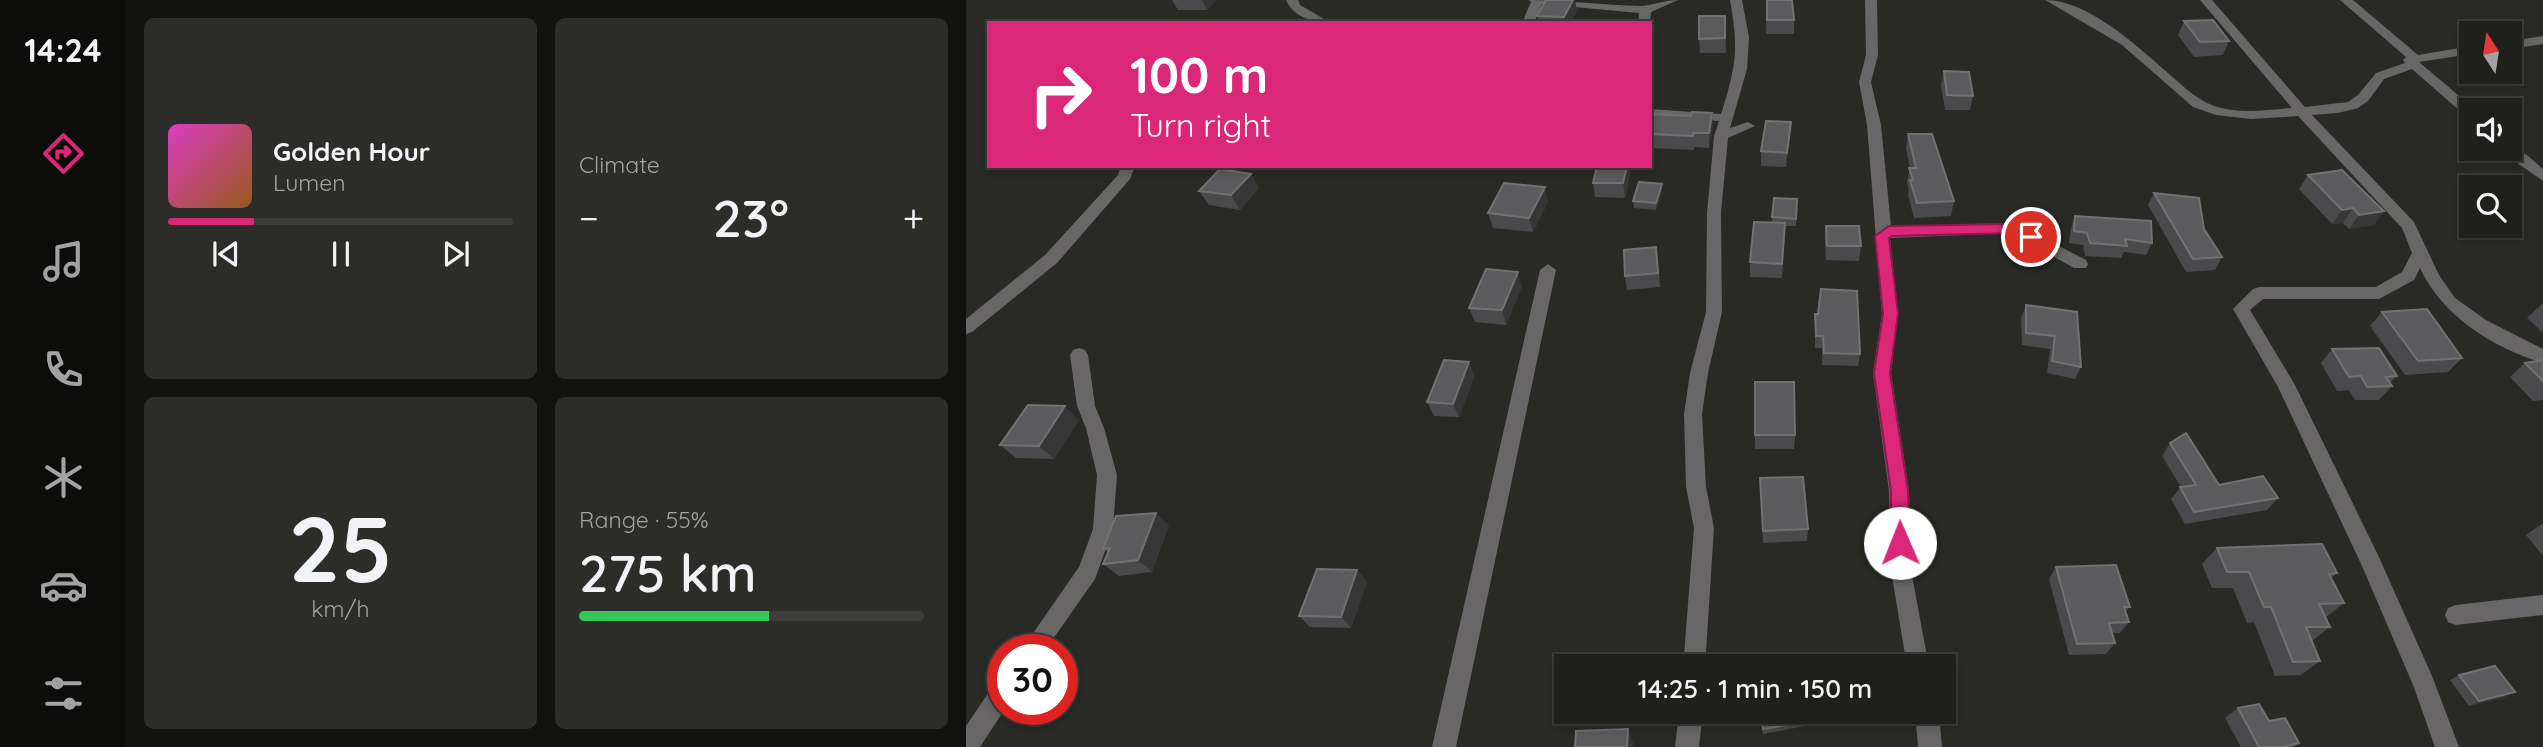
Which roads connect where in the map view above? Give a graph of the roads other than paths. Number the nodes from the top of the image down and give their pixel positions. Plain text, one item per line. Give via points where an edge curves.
1 (1292, 0) edge
2 (1537, 0) edge
3 (1672, 0) edge
4 (1736, 0) edge
5 (1871, 0) edge
6 (2051, 0) edge
7 (2206, 0) edge
8 (2346, 0) edge
9 (1644, 17) edge
10 (1321, 21) edge
11 (1529, 21) edge
12 (2543, 40) edge
13 (2522, 43) edge
14 (2459, 52) edge
15 (2413, 62) junction
16 (2459, 103) edge
17 (2302, 112) junction
18 (1657, 113) edge
19 (1727, 118) junction
20 (1748, 125) dead end
21 (1721, 136) junction
22 (2522, 158) edge
23 (1127, 168) edge
24 (2543, 176) edge
25 (1884, 233) junction
26 (2417, 244) junction
27 (2080, 264) dead end
28 (1548, 270) dead end
29 (966, 328) edge
30 (1079, 355) dead end
31 (2543, 356) edge
32 (2543, 605) edge
33 (2456, 615) dead end
34 (1044, 634) edge
35 (1695, 654) edge
36 (1916, 654) edge
37 (987, 712) edge
38 (1690, 724) edge
39 (1928, 724) edge
40 (969, 736) edge
41 (1444, 747) edge
42 (1687, 747) edge
43 (1930, 747) edge
44 (2447, 747) edge

1 - 10 street via 1295,7
2 - 9 street
2 - 11 street
3 - 9 street
4 - 19 street via 1743,37 1741,69
5 - 25 street via 1872,55 1865,82 1874,125
6 - 17 street via 2126,41 2207,108 2251,115
7 - 17 street
8 - 15 street
12 - 13 street
14 - 15 street
15 - 16 street
15 - 17 street via 2380,76 2353,105
17 - 26 street via 2409,226
18 - 19 street
19 - 21 street
20 - 21 street
21 - 35 street via 1714,213 1714,312 1693,414 1696,487 1704,528
22 - 24 street
23 - 29 street via 1051,259
25 - 27 street via 2014,228
25 - 36 street via 1890,314 1882,373 1899,491 1901,570
26 - 31 street via 2435,285 2450,304
26 - 44 street via 2420,253 2409,276 2379,293 2259,293 2241,309 2286,385 2371,562
28 - 41 street
30 - 34 street via 1086,406 1107,475 1103,529 1088,572
32 - 33 street
37 - 40 street
38 - 42 street
39 - 43 street

